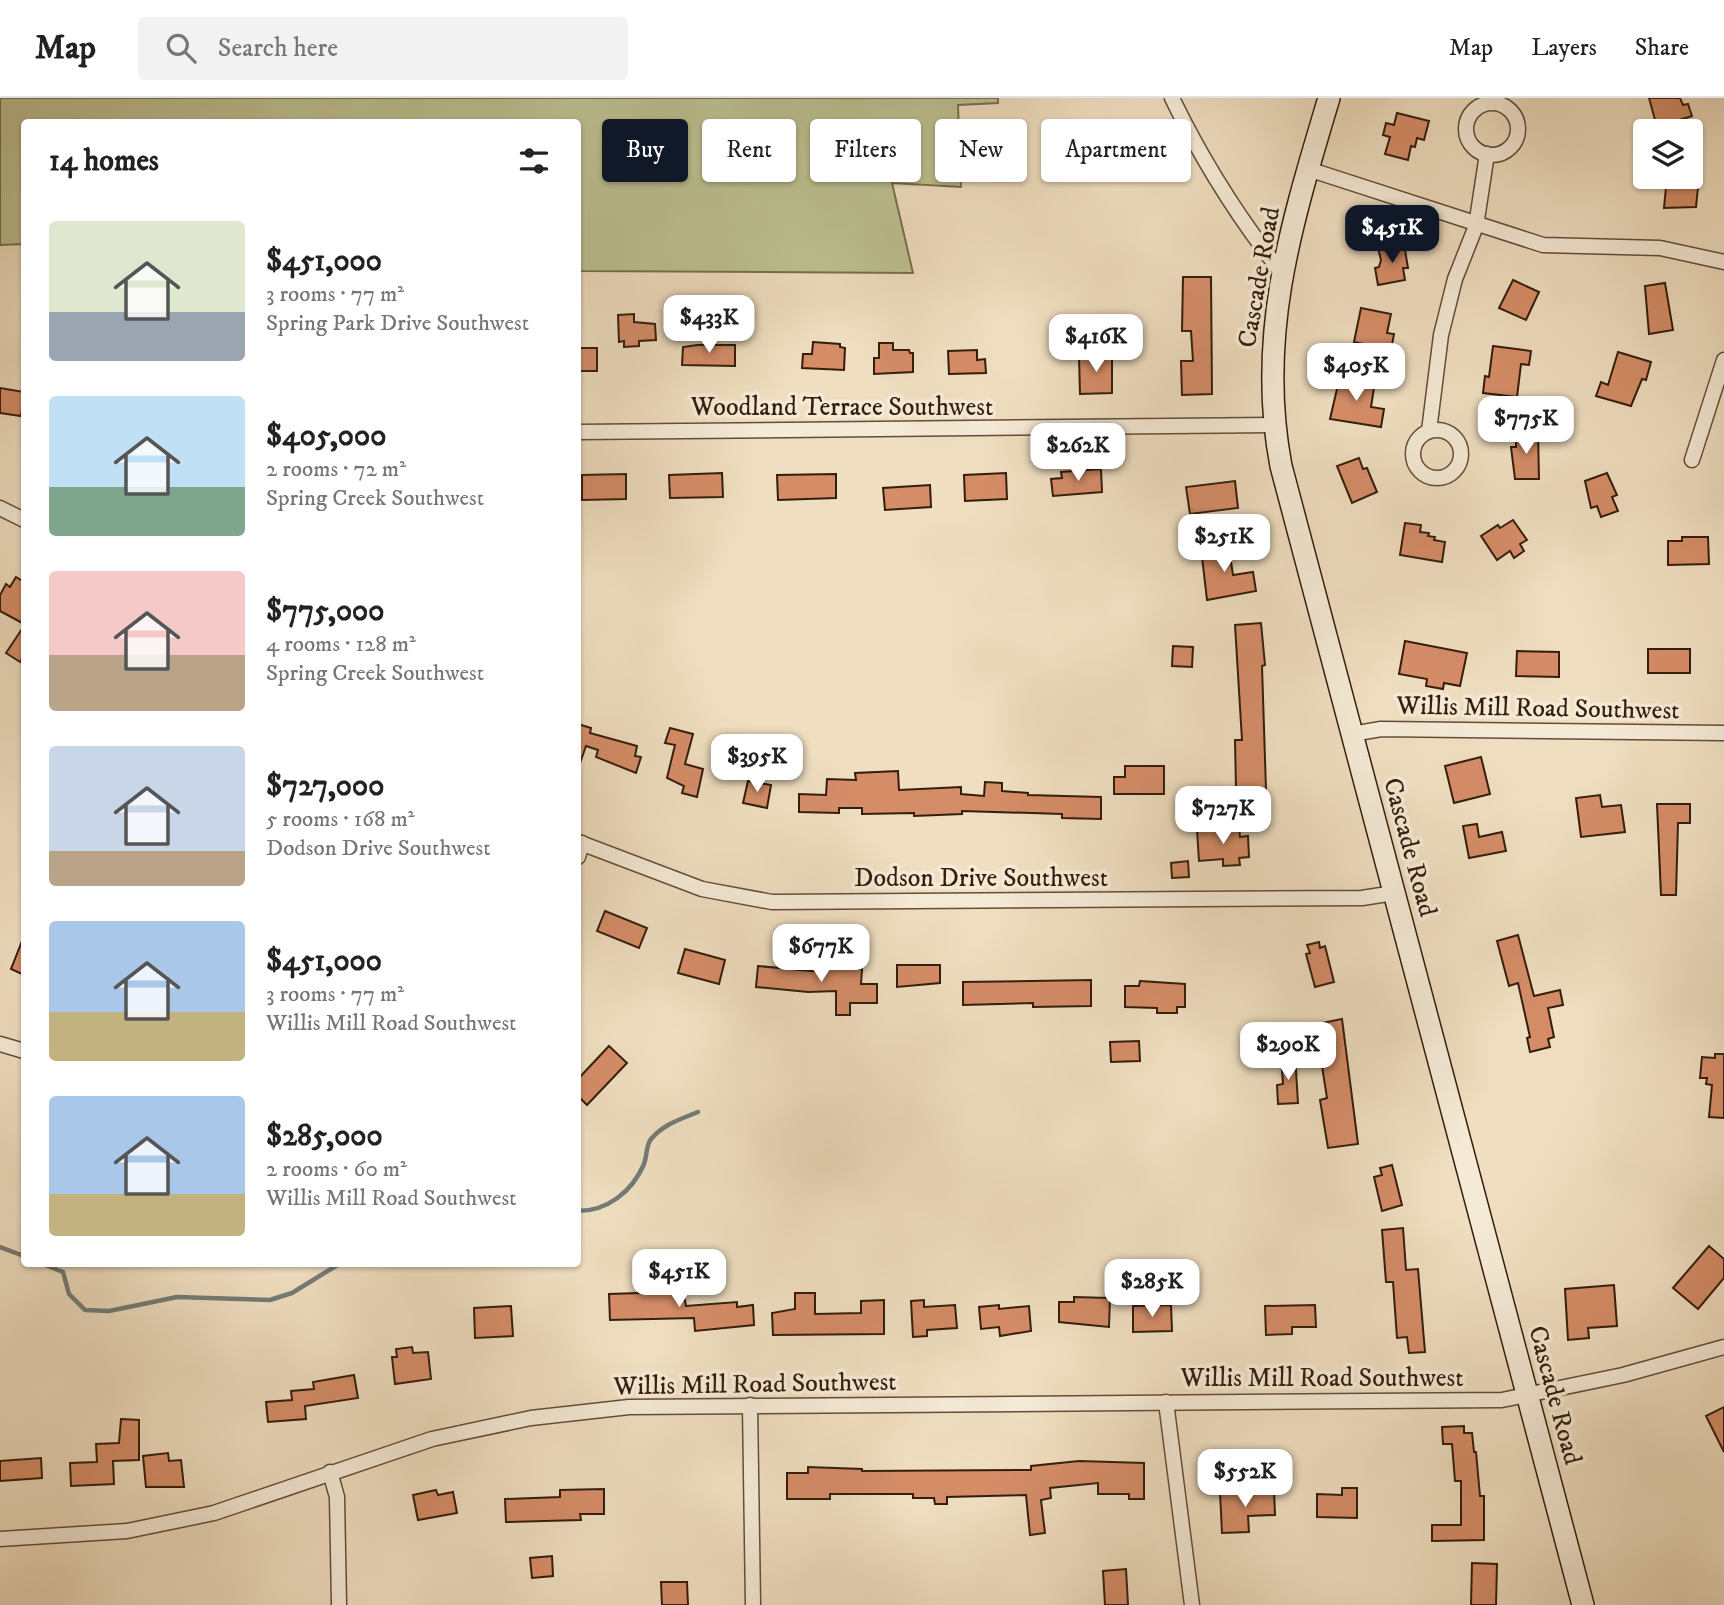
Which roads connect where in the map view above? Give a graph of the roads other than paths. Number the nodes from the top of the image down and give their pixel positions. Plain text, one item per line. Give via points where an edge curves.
1 (1172, 98) edge
2 (1329, 98) edge
3 (1488, 154) dead end
4 (1308, 169) junction
5 (1476, 226) junction
6 (1724, 262) edge
7 (1282, 273) junction
8 (1724, 360) edge
9 (1274, 425) junction
10 (1429, 431) dead end
11 (581, 432) edge
12 (1692, 460) dead end
13 (0, 508) edge
14 (21, 518) edge
15 (1724, 733) edge
16 (1352, 734) junction
17 (581, 848) edge
18 (1394, 893) junction
19 (0, 1044) edge
20 (21, 1050) edge
21 (1724, 1347) edge
22 (1527, 1395) junction
23 (1166, 1402) junction
24 (750, 1405) junction
25 (330, 1472) junction
26 (0, 1539) edge
27 (339, 1605) edge
28 (753, 1605) edge
29 (1192, 1605) edge
30 (1583, 1605) edge

1 - 7 street via 1200,153
2 - 4 main road, Cascade Road
3 - 5 street
4 - 5 street
4 - 7 main road, Cascade Road
5 - 6 street via 1544,245 1660,248
5 - 10 street via 1455,279 1441,335
7 - 9 main road, Cascade Road via 1271,372
8 - 12 street
9 - 11 street, Woodland Terrace Southwest
9 - 16 main road, Cascade Road
13 - 14 street
15 - 16 street, Willis Mill Road Southwest via 1381,729
16 - 18 main road, Cascade Road
17 - 18 street, Dodson Drive Southwest via 702,889 772,902 1362,898
18 - 22 main road, Cascade Road
19 - 20 street
21 - 22 street, Willis Mill Road Southwest via 1623,1376
22 - 23 street, Willis Mill Road Southwest via 1502,1400
22 - 30 main road, Cascade Road
23 - 24 street, Willis Mill Road Southwest
23 - 29 street
24 - 25 street, Willis Mill Road Southwest via 629,1407 531,1418 432,1439
24 - 28 street
25 - 26 street, Willis Mill Road Southwest via 214,1513 127,1531
25 - 27 street via 337,1497

